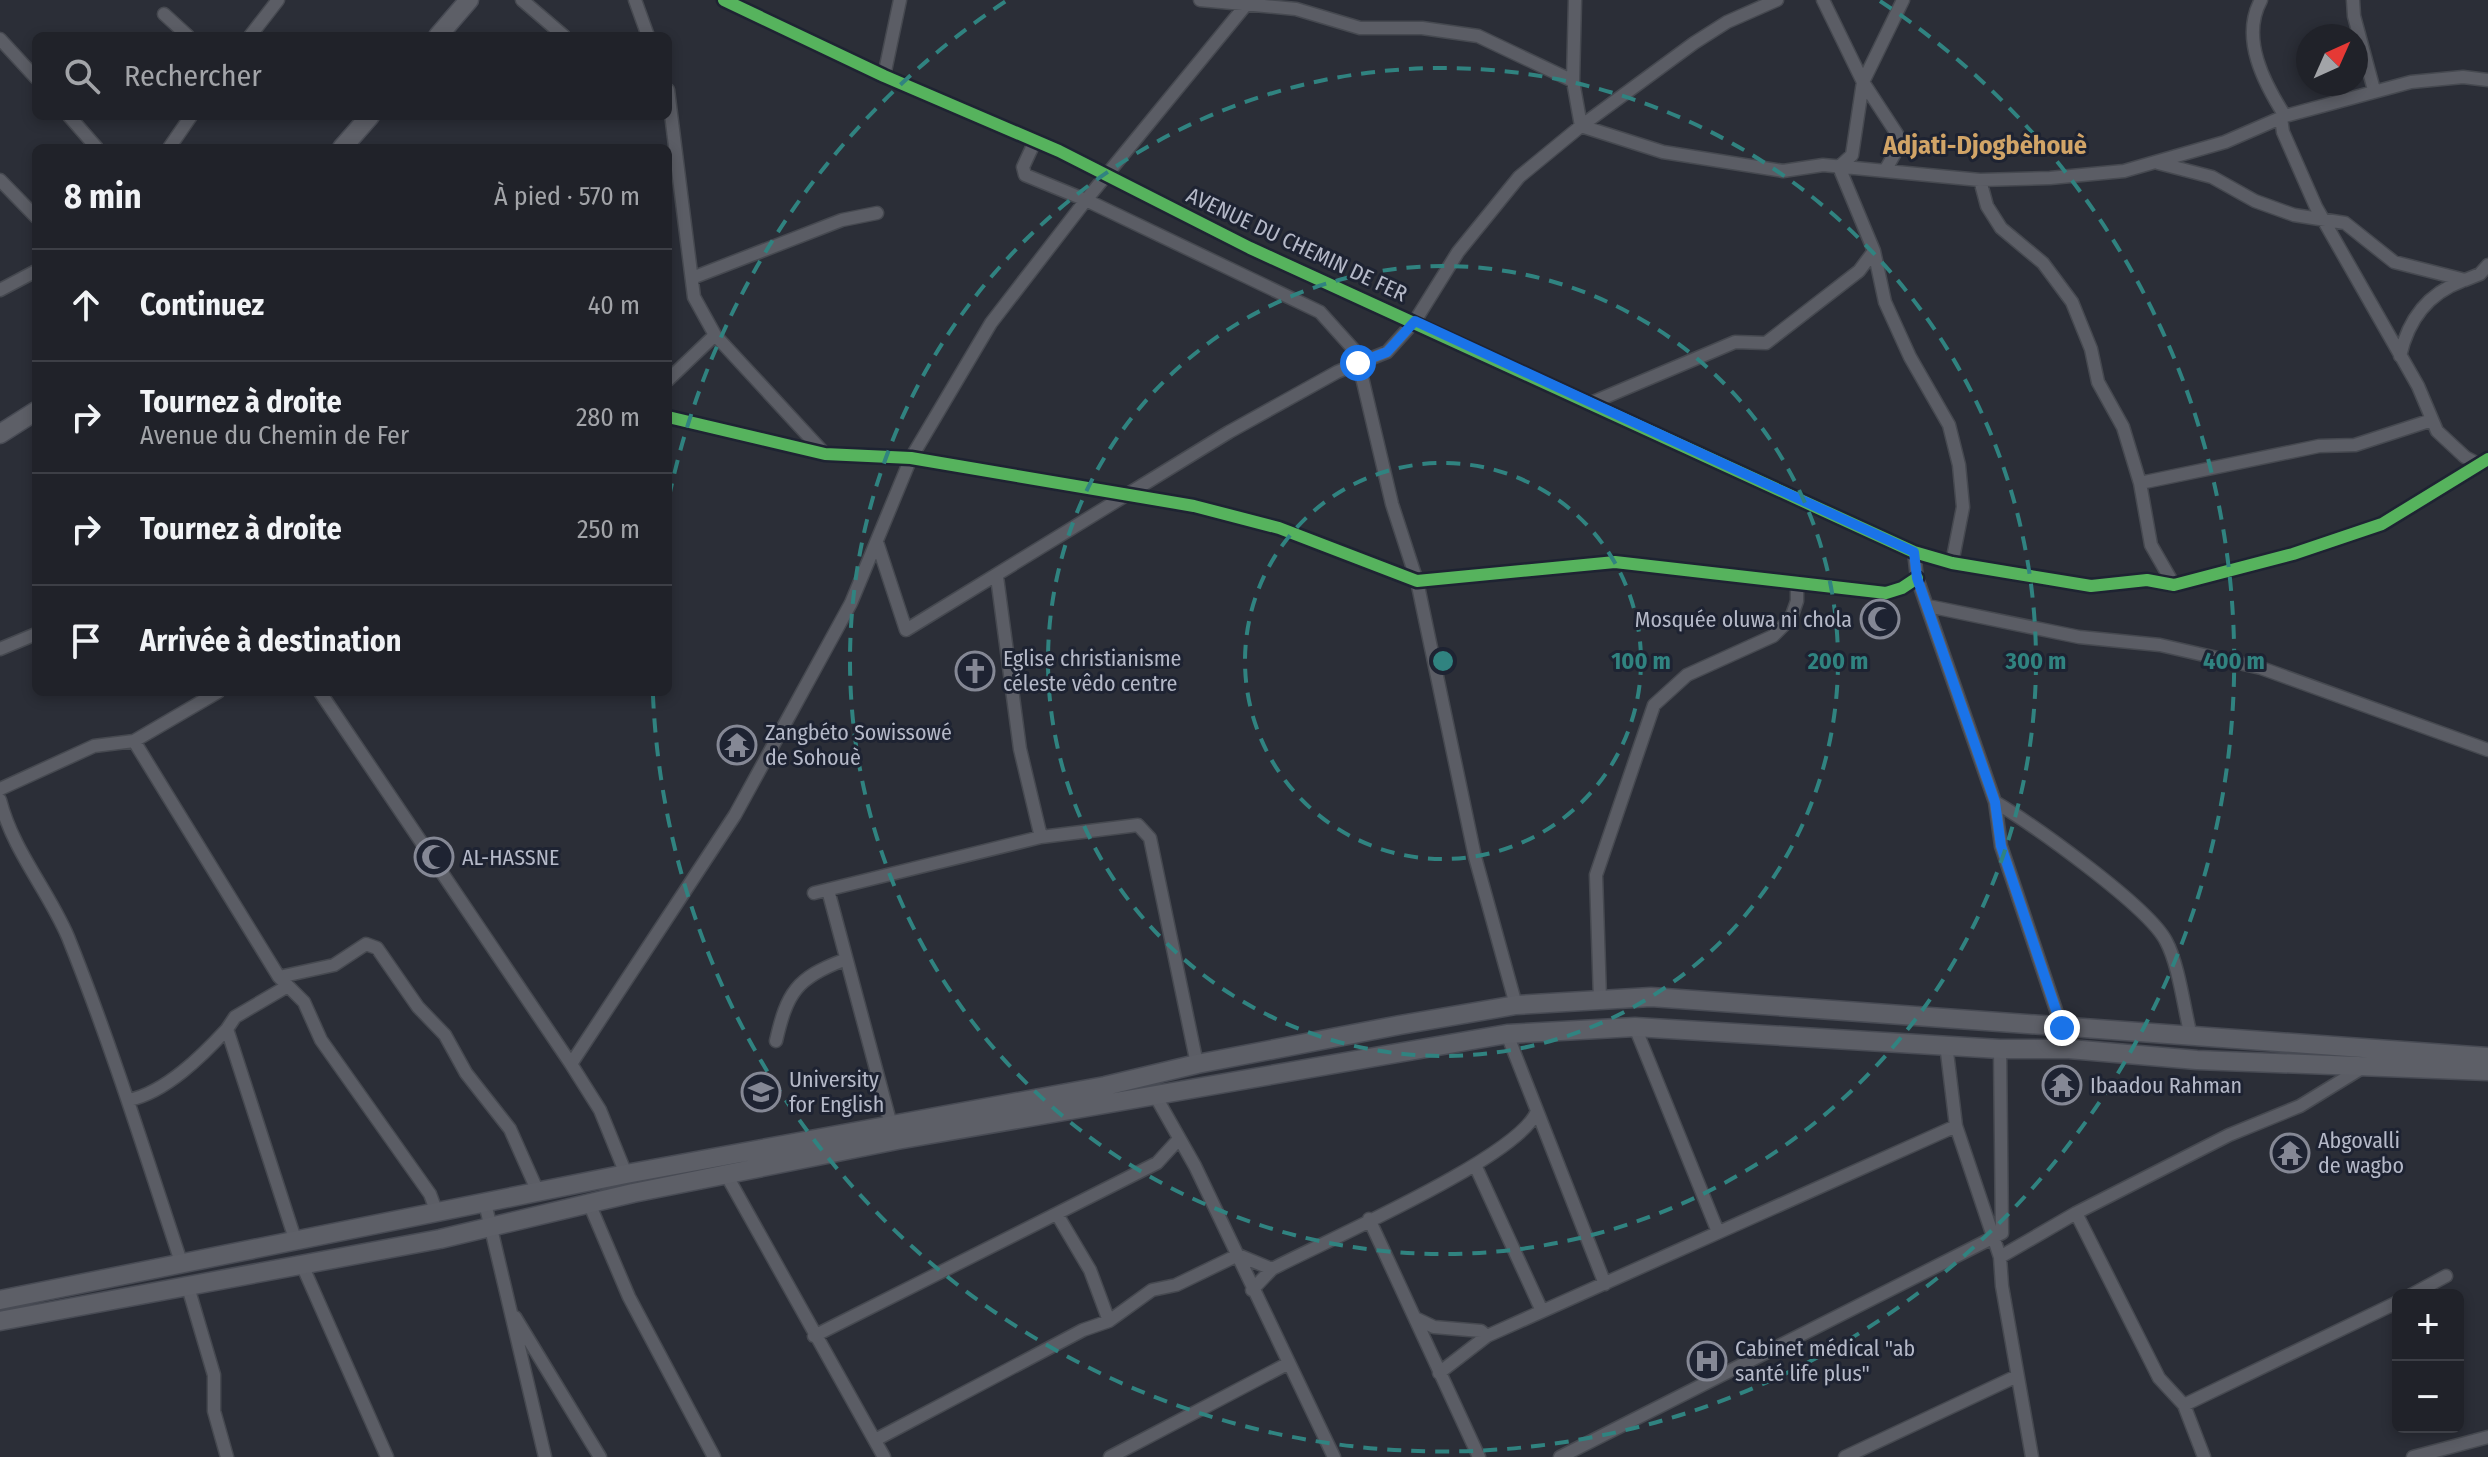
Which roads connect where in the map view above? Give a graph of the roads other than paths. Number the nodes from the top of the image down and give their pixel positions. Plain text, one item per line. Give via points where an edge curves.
1 (278, 0) edge
2 (469, 0) edge
3 (522, 0) edge
4 (635, 0) edge
5 (724, 0) edge
6 (900, 0) edge
7 (1200, 0) edge
8 (1575, 0) edge
9 (1777, 0) edge
10 (1823, 0) edge
11 (1903, 0) edge
12 (2261, 0) edge
13 (2353, 0) edge
14 (1248, 3) edge
15 (164, 14) dead end
16 (184, 32) edge
17 (253, 32) edge
18 (441, 32) edge
19 (559, 32) edge
20 (647, 32) edge
21 (0, 39) edge
22 (32, 74) edge
23 (884, 76) junction
24 (2488, 80) edge
25 (1573, 81) junction
26 (1863, 82) junction
27 (2374, 90) junction
28 (2283, 117) junction
29 (72, 120) edge
30 (188, 120) edge
31 (366, 120) edge
32 (672, 120) edge
33 (1581, 126) junction
34 (1035, 141) junction
35 (94, 144) edge
36 (172, 144) edge
37 (346, 144) edge
38 (2155, 163) junction
39 (1839, 167) junction
40 (1886, 169) junction
41 (1108, 177) junction
42 (0, 180) edge
43 (1980, 180) junction
44 (1086, 200) junction
45 (32, 213) edge
46 (877, 213) dead end
47 (2324, 221) junction
48 (1874, 251) junction
49 (2488, 265) edge
50 (32, 273) edge
51 (692, 278) junction
52 (2465, 280) junction
53 (0, 290) edge
54 (1415, 321) junction
55 (715, 335) junction
56 (2400, 356) junction
57 (1358, 363) junction
58 (672, 376) edge
59 (1591, 403) junction
60 (32, 414) edge
61 (672, 418) edge
62 (2432, 420) junction
63 (0, 434) edge
64 (825, 454) junction
65 (911, 458) junction
66 (2484, 462) edge
67 (2140, 483) junction
68 (1123, 496) junction
69 (877, 542) junction
70 (1914, 552) junction
71 (1952, 563) junction
72 (997, 577) junction
73 (1917, 578) junction
74 (1417, 581) junction
75 (1797, 582) junction
76 (2174, 585) junction
77 (1928, 606) junction
78 (32, 636) edge
79 (0, 649) edge
80 (211, 696) edge
81 (323, 696) edge
82 (134, 741) junction
83 (2488, 750) edge
84 (0, 789) edge
85 (0, 800) edge
86 (1995, 802) junction
87 (1041, 837) junction
88 (828, 890) junction
89 (814, 893) dead end
90 (844, 960) junction
91 (282, 982) junction
92 (1600, 999) junction
93 (1516, 1005) junction
94 (1635, 1027) junction
95 (2062, 1028) junction
96 (227, 1029) junction
97 (1507, 1034) junction
98 (2191, 1036) junction
99 (776, 1041) dead end
100 (1946, 1044) junction
101 (2000, 1049) junction
102 (2488, 1057) edge
103 (571, 1064) junction
104 (1197, 1064) junction
105 (2367, 1064) junction
106 (2488, 1071) edge
107 (1156, 1097) junction
108 (129, 1100) junction
109 (1537, 1111) junction
110 (891, 1125) junction
111 (1956, 1126) junction
112 (1179, 1139) junction
113 (1165, 1157) junction
114 (1475, 1165) junction
115 (1195, 1166) junction
116 (626, 1174) junction
117 (727, 1176) junction
118 (538, 1192) junction
119 (485, 1203) junction
120 (589, 1203) junction
121 (437, 1213) junction
122 (2076, 1213) junction
123 (1058, 1216) junction
124 (1369, 1219) junction
125 (491, 1228) junction
126 (1718, 1232) junction
127 (1995, 1237) junction
128 (296, 1242) junction
129 (1238, 1255) junction
130 (2000, 1257) junction
131 (181, 1262) junction
132 (303, 1267) junction
133 (1272, 1269) junction
134 (2446, 1276) dead end
135 (1605, 1284) junction
136 (188, 1287) junction
137 (2422, 1289) edge
138 (1252, 1290) junction
139 (1, 1298) edge
140 (2392, 1305) edge
141 (510, 1308) junction
142 (1542, 1311) junction
143 (1415, 1318) junction
144 (3, 1321) edge
145 (1109, 1321) junction
146 (1444, 1328) junction
147 (814, 1336) junction
148 (1487, 1336) junction
149 (1428, 1346) junction
150 (1287, 1364) junction
151 (1439, 1373) junction
152 (2017, 1376) junction
153 (2184, 1405) junction
154 (2488, 1437) edge
155 (875, 1440) junction
156 (227, 1457) edge
157 (387, 1457) edge
158 (545, 1457) edge
159 (600, 1457) edge
160 (714, 1457) edge
161 (884, 1457) edge
162 (1110, 1457) edge
163 (1334, 1457) edge
164 (1479, 1457) edge
165 (1560, 1457) edge
166 (1845, 1457) edge
167 (2032, 1457) edge
168 (2204, 1457) edge
169 (2413, 1457) edge

1 - 17 street
2 - 18 main road
3 - 19 street
4 - 20 street
5 - 23 street, AVENUE DU CHEMIN DE FER
6 - 23 street
7 - 14 street
8 - 25 street
9 - 33 street via 1694,43
10 - 26 street
11 - 26 street
12 - 28 street via 2253,14 2255,60
13 - 27 street
14 - 25 street via 1296,9 1360,28 1422,28 1478,36
14 - 41 street
15 - 16 street
21 - 22 street
23 - 34 street, AVENUE DU CHEMIN DE FER
24 - 27 street via 2463,77
25 - 33 street
26 - 39 street via 1852,155
26 - 40 street via 1900,144
27 - 28 street
28 - 38 street
28 - 47 street via 2283,132
29 - 35 street
30 - 36 street
31 - 37 main road
32 - 51 street
33 - 39 street via 1663,152 1736,165 1783,171
33 - 54 street via 1494,205
34 - 41 street, AVENUE DU CHEMIN DE FER
34 - 44 street via 1023,167 1025,175
38 - 43 street via 2124,171
38 - 47 street via 2212,177 2255,201
39 - 40 street
39 - 48 street
40 - 43 street
41 - 44 street
41 - 54 street, AVENUE DU CHEMIN DE FER
42 - 45 street
43 - 67 street via 1987,206 2001,228 2043,263 2072,302
44 - 57 street via 1320,312 1344,335
44 - 65 street via 991,323
46 - 51 street via 842,220
47 - 52 street via 2353,227 2394,262
47 - 56 street
48 - 59 street via 1859,271 1766,343 1735,342
48 - 71 street via 1885,302 1949,425 1963,507
49 - 52 street
50 - 53 street
51 - 55 street via 694,297
52 - 56 street via 2431,296 2405,332
54 - 57 street via 1387,352
54 - 59 street, AVENUE DU CHEMIN DE FER
55 - 58 street
55 - 64 street
56 - 62 street
57 - 68 street
57 - 74 street via 1392,504
59 - 70 street, AVENUE DU CHEMIN DE FER
60 - 63 main road
61 - 64 street
62 - 66 street via 2454,448
62 - 67 street via 2355,445 2319,446
64 - 65 street
65 - 68 street
65 - 69 street
66 - 76 street, AVENUE DU CHEMIN DE FER via 2382,524
67 - 76 street via 2151,545
68 - 72 street
68 - 74 street via 1194,506 1279,528
69 - 72 street via 906,630
69 - 103 street via 851,603 735,815
70 - 71 street, AVENUE DU CHEMIN DE FER
70 - 73 street
71 - 76 street, AVENUE DU CHEMIN DE FER via 2091,586 2147,580
72 - 87 street via 1020,749
73 - 75 street via 1886,593
73 - 77 street
74 - 75 street via 1615,562
74 - 93 street via 1475,857
75 - 92 street via 1791,618 1773,636 1687,675 1654,705 1596,875
77 - 83 street via 2079,637 2160,645 2261,668
77 - 86 street
78 - 79 street
80 - 82 street
81 - 103 street
82 - 84 street via 94,746
82 - 91 street
85 - 108 street via 25,861 66,932
86 - 95 street via 2001,846
86 - 98 street via 2139,909 2166,940
87 - 88 street
87 - 104 street via 1138,825 1150,838
88 - 89 street
88 - 90 street
90 - 99 street via 824,967 791,991
90 - 110 street
91 - 96 street
91 - 118 street via 334,965 366,944 377,948 510,1129
91 - 121 street via 304,1002 321,1040 430,1194
92 - 93 main road
92 - 95 main road via 1799,1005
93 - 104 main road
94 - 97 main road
94 - 100 main road
94 - 126 street
95 - 98 main road
96 - 108 street via 170,1079
96 - 128 street
97 - 107 main road
97 - 109 street
98 - 102 main road
100 - 101 main road
100 - 111 street
101 - 105 main road
101 - 127 street via 2004,1227
103 - 116 street via 600,1110
104 - 110 main road
105 - 106 main road
105 - 122 street via 2300,1106 2229,1135
107 - 112 street
107 - 117 main road via 897,1140
108 - 131 street
109 - 114 street via 1527,1130
109 - 135 street
110 - 116 main road
111 - 126 street
111 - 127 street
112 - 113 street
112 - 115 street
113 - 115 street
113 - 123 street
114 - 124 street
114 - 142 street
115 - 129 street
116 - 118 main road
117 - 120 main road
117 - 147 street
118 - 119 main road
119 - 121 main road
119 - 125 street
120 - 125 main road
120 - 160 street via 629,1297
121 - 128 main road
122 - 130 street
122 - 153 street via 2159,1378
123 - 145 street via 1090,1270
123 - 147 street
124 - 133 street
124 - 143 street
125 - 132 main road
125 - 141 street
126 - 135 street
127 - 130 street
127 - 165 street
128 - 131 main road
129 - 133 street
129 - 138 street
129 - 145 street via 1176,1285 1152,1290
130 - 152 street
131 - 139 main road
132 - 136 main road
132 - 157 street
133 - 138 street
134 - 137 street
135 - 142 street
136 - 144 main road
136 - 156 street via 214,1375 214,1411
138 - 150 street
139 - 144 street
140 - 153 street
141 - 158 street
141 - 159 street
142 - 148 street
143 - 146 street
143 - 149 street
145 - 155 street
146 - 148 street
146 - 149 street
147 - 155 street
148 - 151 street
149 - 151 street
150 - 162 street
150 - 163 street
151 - 164 street
152 - 166 street
152 - 167 street
153 - 168 street
154 - 169 street
155 - 161 street

